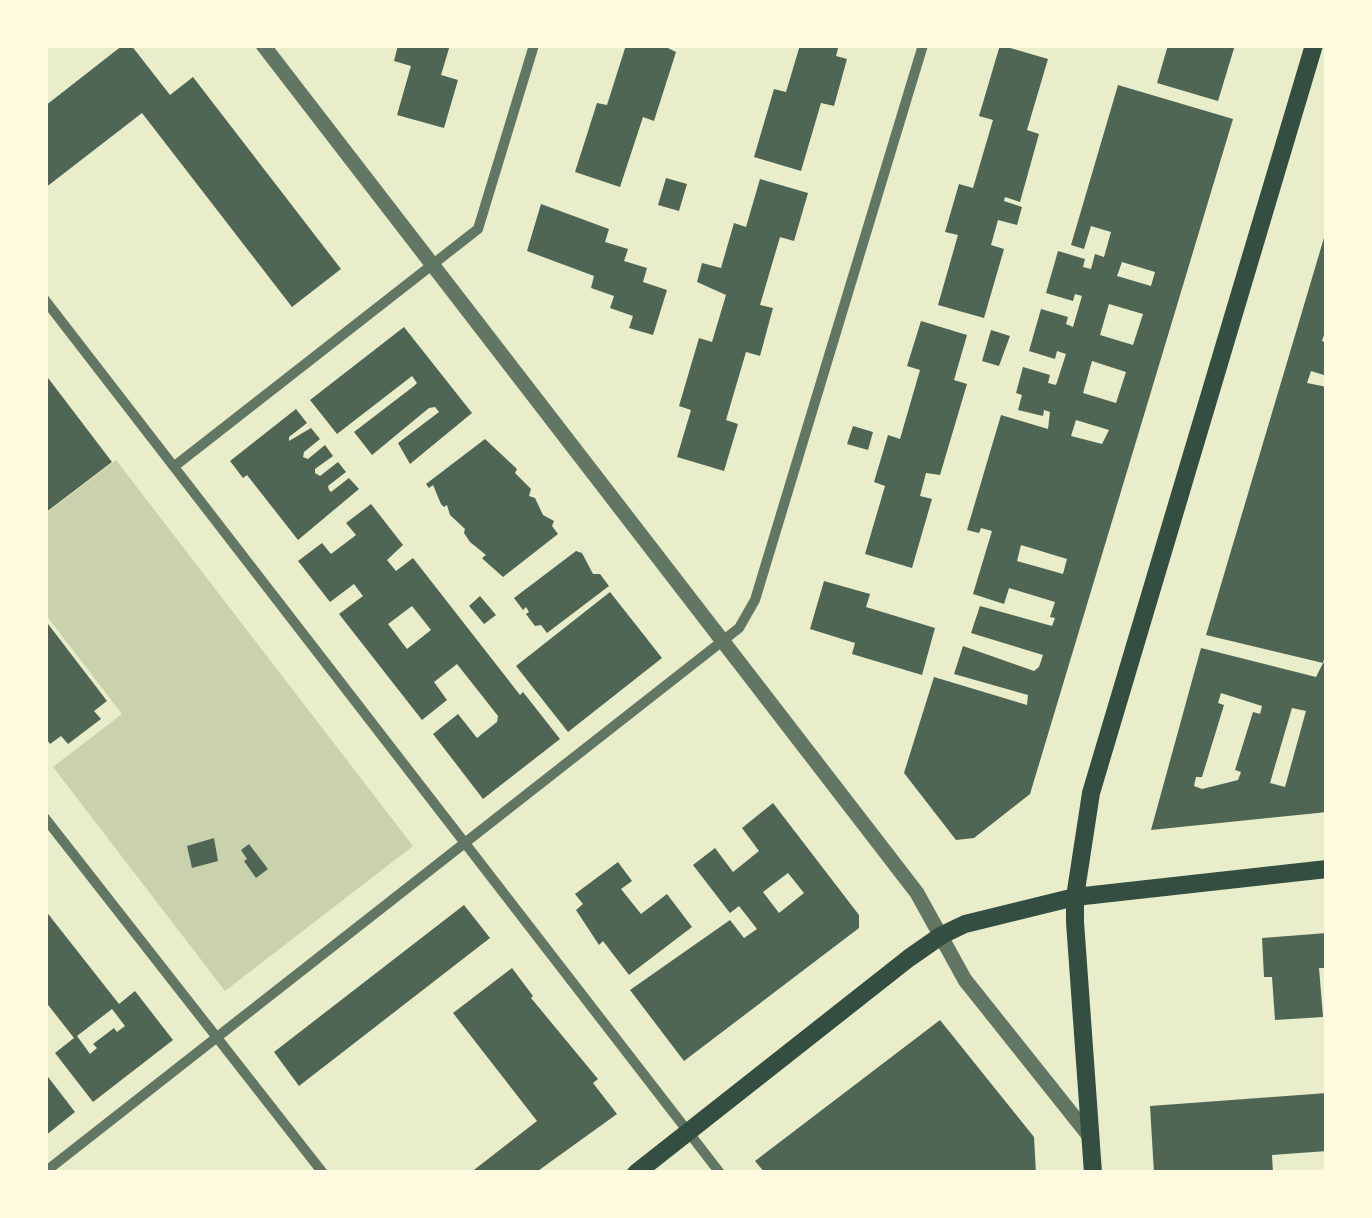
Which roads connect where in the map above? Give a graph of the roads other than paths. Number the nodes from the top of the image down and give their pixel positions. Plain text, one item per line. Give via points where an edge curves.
1 (263, 45) edge
2 (534, 45) edge
3 (923, 45) edge
4 (1314, 45) edge
5 (434, 266) junction
6 (45, 300) edge
7 (176, 465) junction
8 (725, 642) junction
9 (45, 818) edge
10 (468, 843) junction
11 (1327, 870) edge
12 (1075, 897) junction
13 (942, 935) junction
14 (218, 1038) junction
15 (688, 1132) junction
16 (1090, 1138) junction
17 (45, 1172) edge
18 (322, 1173) edge
19 (636, 1173) edge
20 (720, 1173) edge
21 (1093, 1173) edge

1 - 5 street
2 - 5 street via 478,228
3 - 8 street via 755,600
4 - 12 main road via 1105,738
5 - 7 street
5 - 8 street
6 - 7 street
7 - 10 street
8 - 10 street
8 - 13 street
9 - 14 street
10 - 14 street
10 - 15 street
11 - 12 main road
12 - 13 main road via 982,918
12 - 16 main road
13 - 15 main road
13 - 16 street via 964,980
14 - 17 street
14 - 18 street
15 - 19 main road
15 - 20 street
16 - 21 main road

